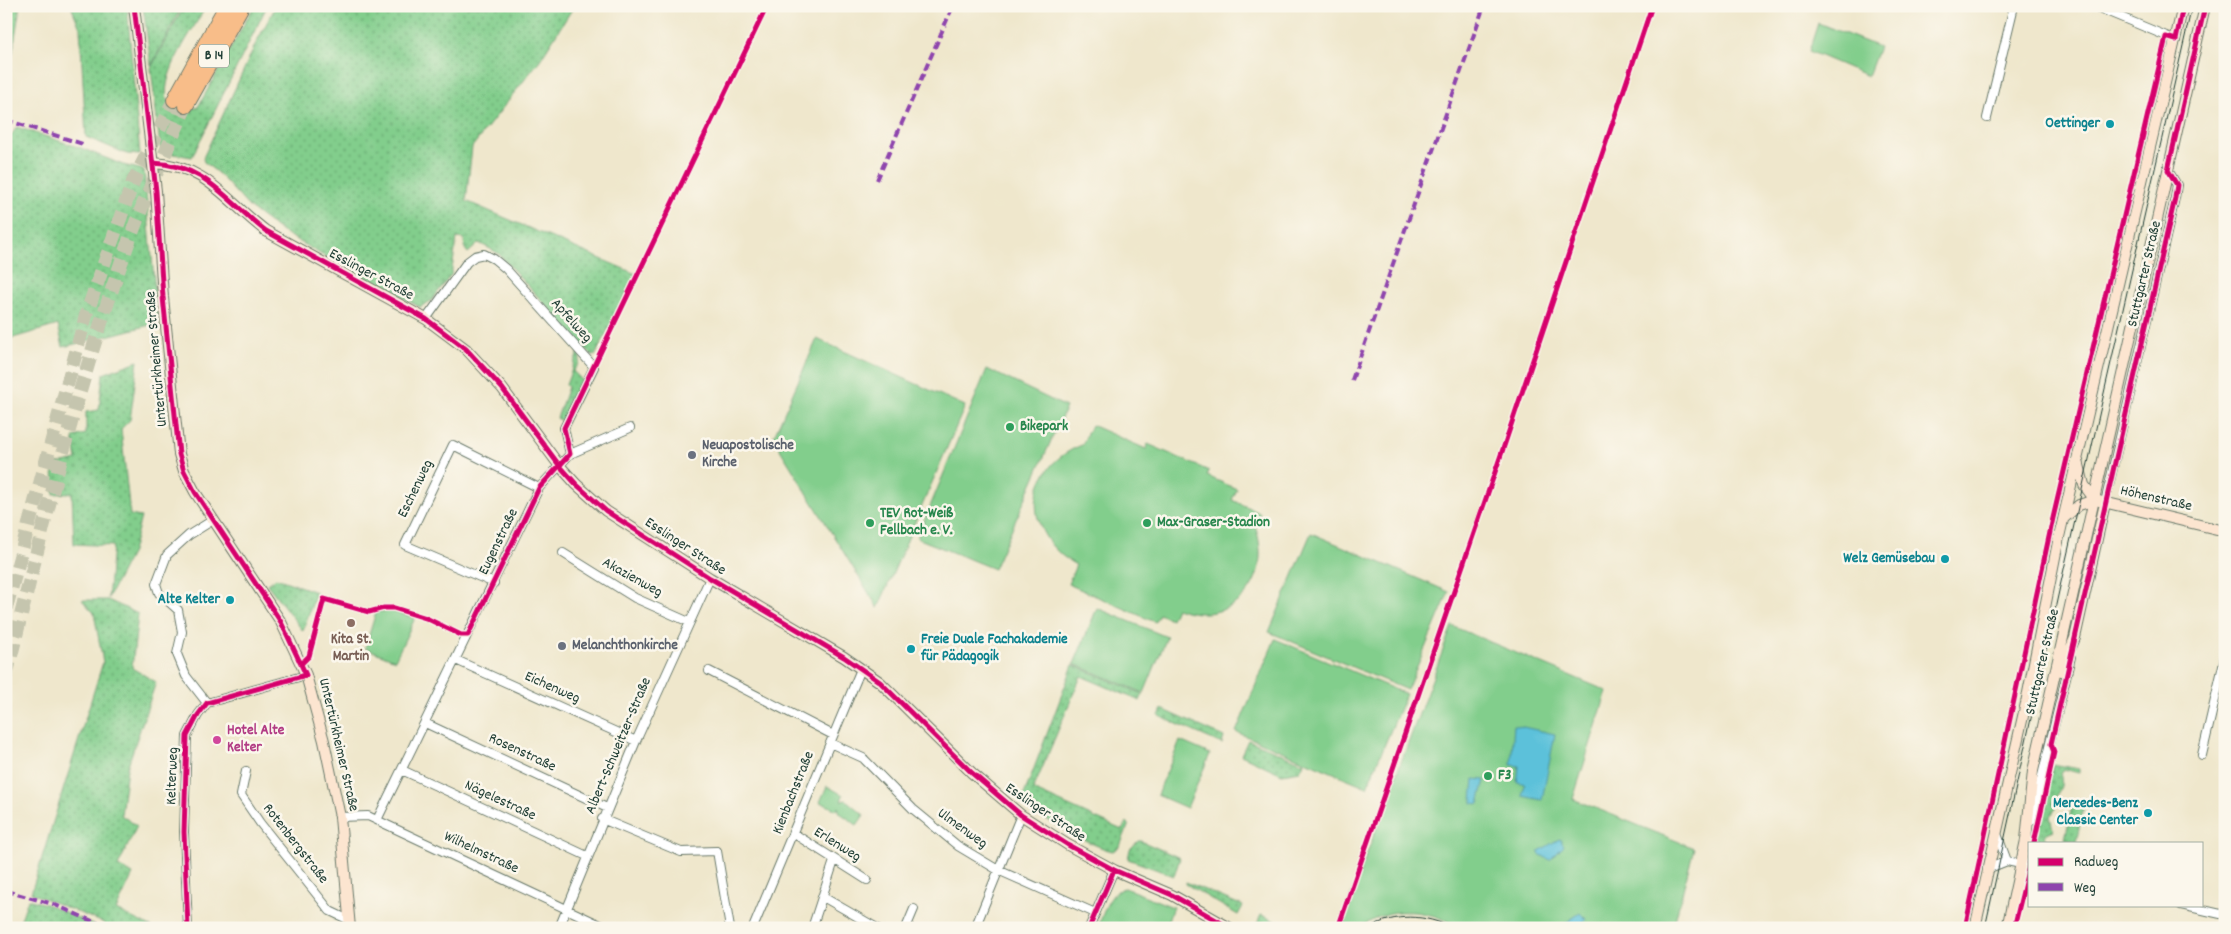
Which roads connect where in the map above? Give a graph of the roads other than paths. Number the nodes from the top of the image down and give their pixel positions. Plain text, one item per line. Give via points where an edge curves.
1 (134, 6) edge
2 (226, 6) edge
3 (242, 6) edge
4 (2014, 6) edge
5 (2094, 6) edge
6 (2184, 6) edge
7 (2205, 6) edge
8 (2176, 40) junction
9 (1987, 118) dead end
10 (153, 163) junction
11 (426, 318) junction
12 (630, 428) dead end
13 (570, 454) junction
14 (2078, 460) junction
15 (559, 465) junction
16 (539, 488) junction
17 (2100, 501) junction
18 (2064, 518) junction
19 (213, 520) junction
20 (2225, 531) edge
21 (563, 553) dead end
22 (710, 578) junction
23 (494, 583) junction
24 (689, 622) junction
25 (2075, 638) junction
26 (2225, 656) edge
27 (456, 660) junction
28 (861, 669) junction
29 (708, 671) dead end
30 (306, 675) junction
31 (207, 703) junction
32 (2048, 705) junction
33 (426, 723) junction
34 (833, 735) junction
35 (636, 741) junction
36 (830, 743) junction
37 (2202, 755) dead end
38 (402, 770) junction
39 (246, 771) dead end
40 (607, 808) junction
41 (1020, 815) junction
42 (340, 817) junction
43 (602, 819) junction
44 (377, 820) junction
45 (793, 833) junction
46 (1997, 834) junction
47 (2026, 840) junction
48 (587, 856) junction
49 (834, 861) junction
50 (2003, 862) junction
51 (2026, 864) edge
52 (1987, 869) junction
53 (998, 870) junction
54 (1114, 870) junction
55 (867, 880) dead end
56 (823, 897) junction
57 (2185, 906) edge
58 (565, 908) junction
59 (914, 909) dead end
60 (1095, 913) junction
61 (2225, 915) edge
62 (350, 924) edge
63 (188, 928) edge
64 (559, 928) edge
65 (607, 928) edge
66 (730, 928) edge
67 (752, 928) edge
68 (812, 928) edge
69 (876, 928) edge
70 (906, 928) edge
71 (974, 928) edge
72 (1089, 928) edge
73 (1230, 928) edge
74 (1975, 928) edge
75 (2007, 928) edge

1 - 10 main road, Untertürkheimer Straße
2 - 3 highway, B 14 via 180,103
4 - 9 street
5 - 8 street
6 - 8 main road, Stuttgarter Straße
7 - 17 main road, Stuttgarter Straße
8 - 14 main road, Stuttgarter Straße
10 - 11 main road, Esslinger Straße via 191,170 212,184 266,232
10 - 19 main road, Untertürkheimer Straße via 179,454 188,478
11 - 13 street, Apfelweg via 467,262 484,254 494,259 594,368 564,428
11 - 15 main road, Esslinger Straße via 466,349 502,388
12 - 13 street
13 - 15 street
14 - 17 main road via 2084,485
14 - 18 main road, Stuttgarter Straße
15 - 16 street, Eugenstraße
15 - 22 main road, Esslinger Straße via 606,511
16 - 23 street, Eugenstraße
16 - 23 street, Eschenweg via 453,445 405,544
17 - 18 main road via 2079,506
17 - 20 main road, Höhenstraße
17 - 25 main road
17 - 32 main road, Stuttgarter Straße
18 - 46 main road, Stuttgarter Straße
19 - 30 main road, Untertürkheimer Straße via 281,622
19 - 31 street via 189,535 167,555 156,584 159,593 178,610 182,632 177,654 186,676
21 - 24 street, Akazienweg via 635,598
22 - 24 street, Albert-Schweitzer-Straße
22 - 28 main road, Esslinger Straße
23 - 27 street, Eugenstraße
24 - 35 street, Albert-Schweitzer-Straße
25 - 32 main road
25 - 47 street, Stuttgarter Straße
26 - 37 street
27 - 33 street, Eugenstraße
27 - 35 street, Eichenweg
28 - 34 street, Kienbachstraße
28 - 41 main road, Esslinger Straße via 898,699 972,773
29 - 34 street
30 - 31 street
30 - 42 main road, Untertürkheimer Straße
31 - 63 street, Kelterweg via 187,736 184,832
32 - 47 main road, Stuttgarter Straße via 2034,771
33 - 38 street, Eugenstraße
33 - 40 street, Rosenstraße
34 - 36 street, Kienbachstraße
35 - 40 street, Albert-Schweitzer-Straße
36 - 45 street, Kienbachstraße
36 - 53 street, Ulmenweg via 863,758 937,829
38 - 44 street, Eugenstraße
38 - 48 street, Nägelestraße
39 - 62 street, Rotenbergstraße via 241,795 260,823 330,911
40 - 43 street, Albert-Schweitzer-Straße
41 - 53 street
41 - 54 main road, Esslinger Straße
42 - 44 street, Wilhelmstraße via 357,815
42 - 62 main road, Untertürkheimer Straße
43 - 48 street, Albert-Schweitzer-Straße
43 - 66 street via 681,852 718,851
44 - 58 street, Wilhelmstraße
45 - 49 street, Erlenweg
45 - 67 street, Kienbachstraße
46 - 50 street
46 - 52 main road, Stuttgarter Straße
47 - 51 main road, Stuttgarter Straße
48 - 58 street, Albert-Schweitzer-Straße
49 - 55 street, Erlenweg
49 - 56 street
50 - 51 street
50 - 52 street
51 - 75 main road, Stuttgarter Straße
52 - 74 main road, Stuttgarter Straße
53 - 60 street, Ulmenweg
53 - 71 street
54 - 60 street
54 - 73 main road, Esslinger Straße via 1172,895
56 - 68 street
56 - 69 street
57 - 61 street
58 - 64 street, Albert-Schweitzer-Straße
58 - 65 street, Wilhelmstraße
59 - 70 street
60 - 72 street

